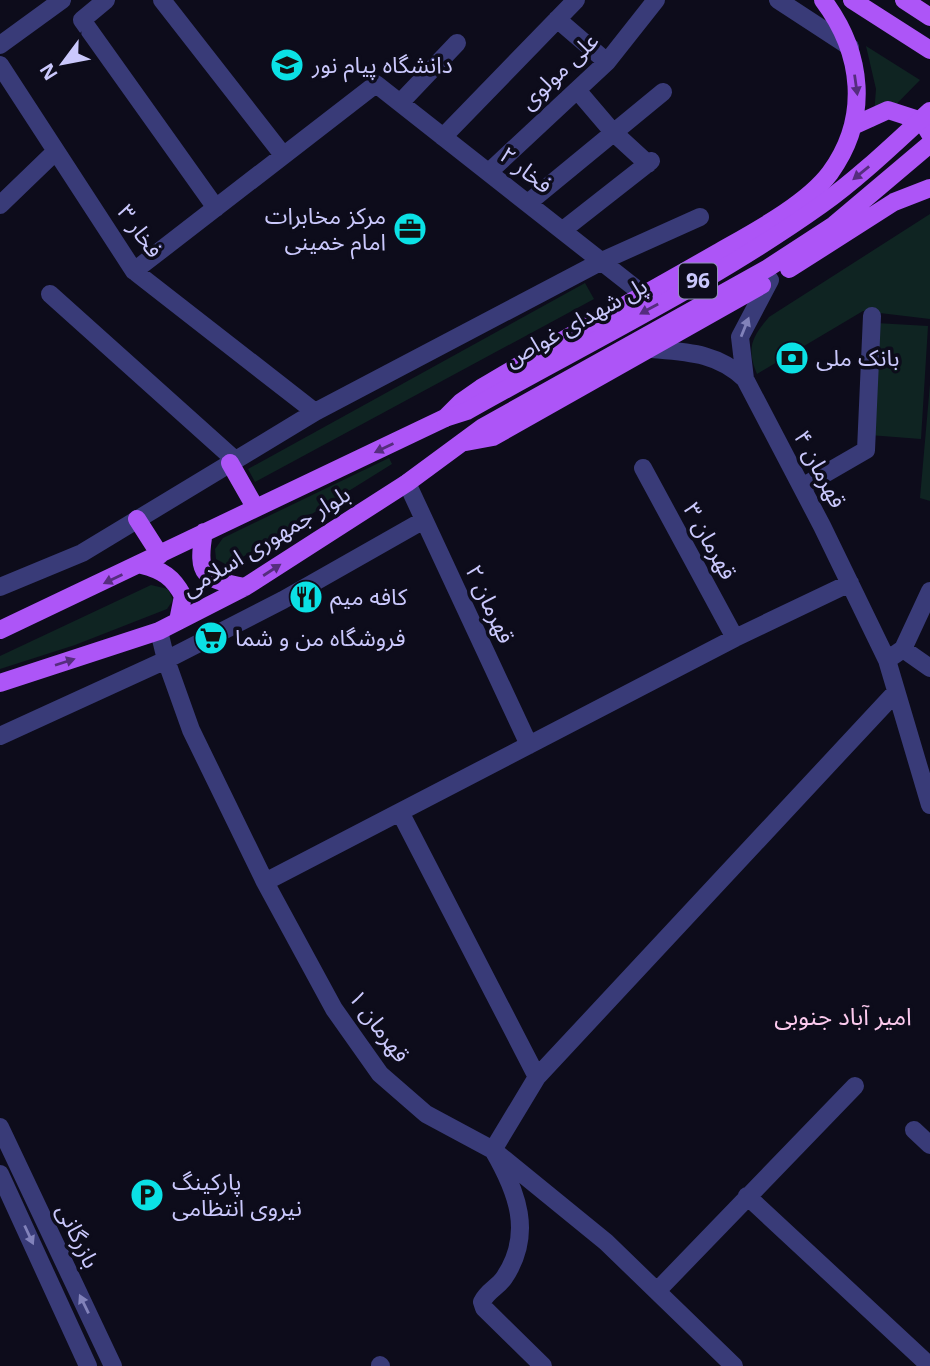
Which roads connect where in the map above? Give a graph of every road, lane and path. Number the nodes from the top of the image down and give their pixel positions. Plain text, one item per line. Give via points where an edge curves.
1 (62, 0) edge
2 (68, 0) edge
3 (106, 0) edge
4 (162, 0) edge
5 (576, 0) edge
6 (656, 0) edge
7 (778, 0) edge
8 (823, 0) edge
9 (852, 0) edge
10 (557, 19) junction
11 (82, 20) junction
12 (457, 43) dead end
13 (0, 45) edge
14 (850, 47) junction
15 (930, 50) edge
16 (607, 62) junction
17 (0, 65) edge
18 (577, 90) junction
19 (663, 92) dead end
20 (400, 103) junction
21 (930, 111) edge
22 (855, 125) junction
23 (612, 131) junction
24 (930, 134) edge
25 (443, 136) junction
26 (930, 144) edge
27 (56, 151) junction
28 (283, 155) junction
29 (489, 172) junction
30 (930, 188) edge
31 (528, 203) junction
32 (0, 205) edge
33 (215, 208) junction
34 (699, 217) dead end
35 (563, 230) junction
36 (602, 261) junction
37 (134, 271) junction
38 (770, 280) junction
39 (50, 295) dead end
40 (644, 295) junction
41 (872, 316) dead end
42 (652, 349) junction
43 (745, 379) junction
44 (315, 412) junction
45 (445, 418) junction
46 (466, 442) junction
47 (232, 462) junction
48 (643, 468) dead end
49 (407, 483) junction
50 (802, 487) junction
51 (255, 508) junction
52 (137, 519) junction
53 (424, 520) junction
54 (204, 532) junction
55 (160, 555) junction
56 (142, 565) junction
57 (850, 583) junction
58 (0, 587) edge
59 (245, 587) junction
60 (930, 591) edge
61 (178, 621) junction
62 (0, 630) edge
63 (159, 631) junction
64 (735, 638) junction
65 (904, 649) junction
66 (166, 660) junction
67 (887, 660) junction
68 (930, 668) edge
69 (0, 683) edge
70 (896, 692) junction
71 (0, 736) edge
72 (528, 745) junction
73 (930, 805) edge
74 (400, 812) junction
75 (265, 882) junction
76 (537, 1077) junction
77 (855, 1086) dead end
78 (0, 1128) edge
79 (914, 1130) dead end
80 (930, 1145) edge
81 (493, 1150) junction
82 (0, 1174) edge
83 (747, 1196) junction
84 (657, 1291) junction
85 (916, 1353) junction
86 (88, 1366) edge
87 (113, 1366) edge
88 (543, 1366) edge
89 (734, 1366) edge
90 (903, 1366) edge
91 (930, 1366) edge

1 - 13 street
2 - 11 street
3 - 11 street
4 - 28 street
5 - 10 street
6 - 16 street, علی مولوی
7 - 14 street
8 - 14 main road
9 - 15 main road
10 - 16 street
10 - 25 street
11 - 33 street
12 - 20 street
14 -> 22 main road via 858,93
16 - 18 street, علی مولوی
17 - 27 street, فخار ۳
18 - 23 street
18 - 29 street, علی مولوی
19 - 23 street
20 - 25 street, فخار ۲
20 - 28 street, فخار ۲ via 376,84
21 -> 45 main road, پل شهدای غواص / 96, bridge via 866,169 771,238 467,411
22 - 24 main road via 888,110 922,121
22 - 40 main road via 836,163 814,189 739,241
23 - 31 street
23 - 35 street via 650,162
25 - 29 street, فخار ۲
26 - 46 main road, پل شهدای غواص via 834,225 779,261 483,427
27 - 32 street
27 - 37 street, فخار ۳
28 - 33 street
29 - 31 street, فخار ۲
30 - 38 main road, 96 via 894,202
31 - 35 street, فخار ۲
33 - 37 street
34 - 36 street
35 - 36 street, فخار ۲
36 - 40 street, فخار ۲
36 - 44 street
37 - 44 street, فخار ۳
38 - 42 main road, 96
43 -> 38 street, قهرمان ۴ via 740,337
39 - 47 street
40 - 45 main road via 481,388
41 - 50 street via 866,450
42 - 43 street, قهرمان ۴ via 718,358
42 - 46 main road, 96 via 493,437
43 - 50 street, قهرمان ۴
44 - 47 street
45 -> 51 main road, بلوار جمهوری اسلامی / 96
46 - 49 main road, بلوار جمهوری اسلامی / 96
47 - 51 main road
47 - 52 street
48 - 64 street, قهرمان ۳
49 - 53 street, قهرمان ۲
59 -> 49 main road, بلوار جمهوری اسلامی / 96
50 - 57 street, قهرمان ۴
51 - 54 main road, بلوار جمهوری اسلامی / 96
52 - 55 main road
52 - 58 street via 82,553
53 - 66 street
53 - 72 street, قهرمان ۲
54 - 55 main road, بلوار جمهوری اسلامی / 96
54 - 59 main road via 200,564 206,576
55 - 56 main road, بلوار جمهوری اسلامی / 96
56 - 61 main road via 176,581 183,596
56 -> 62 main road, بلوار جمهوری اسلامی / 96
57 - 64 street
57 - 67 street, قهرمان ۴
59 - 61 main road, بلوار جمهوری اسلامی / 96
60 - 65 street
61 - 63 main road, بلوار جمهوری اسلامی / 96
63 - 66 street, قهرمان ۱
69 -> 63 main road, بلوار جمهوری اسلامی / 96
64 - 72 street
65 - 67 street
65 - 68 street
66 - 71 street
66 - 75 street, قهرمان ۱ via 191,730
67 - 70 street, قهرمان ۴
70 - 73 street, قهرمان ۴
70 - 76 street
72 - 74 street
74 - 75 street
74 - 76 street
75 - 81 street, قهرمان ۱ via 334,1009 380,1074 426,1114
76 - 81 street
77 - 83 street
87 -> 78 street, بازرگانی
79 - 80 street
81 - 84 street, قهرمان ۱ via 606,1242
81 - 88 street via 513,1184 519,1232 517,1255 482,1302
82 -> 86 street, بازرگانی
83 - 84 street
83 - 85 street
84 - 89 street, قهرمان ۱
85 - 90 street
85 - 91 street

